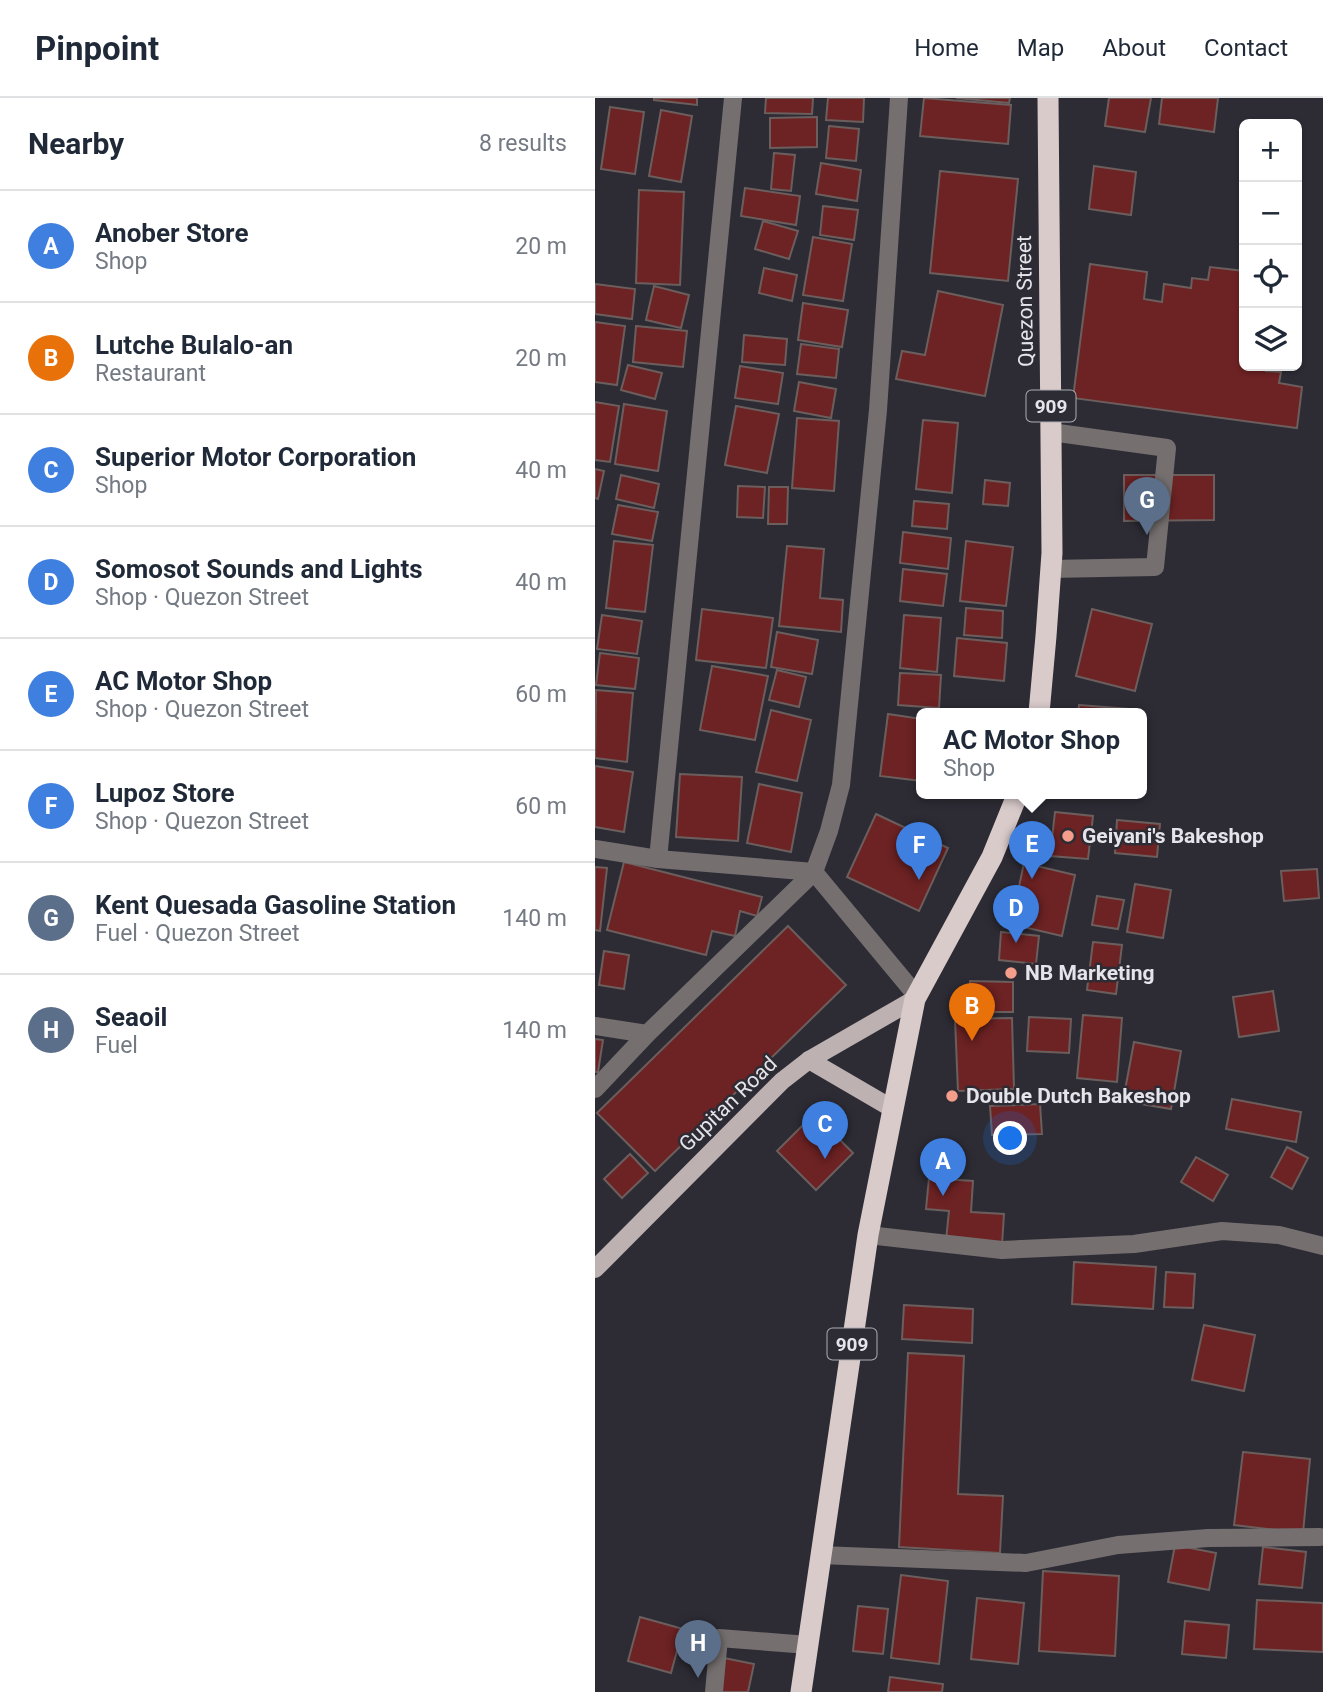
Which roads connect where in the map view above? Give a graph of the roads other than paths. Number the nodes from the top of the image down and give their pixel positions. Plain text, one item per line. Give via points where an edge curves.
1 (733, 98) edge
2 (899, 98) edge
3 (1048, 98) edge
4 (1051, 432) junction
5 (1050, 569) junction
6 (1040, 708) edge
7 (1016, 799) edge
8 (595, 849) edge
9 (658, 859) junction
10 (814, 872) junction
11 (915, 997) junction
12 (595, 1026) edge
13 (647, 1034) junction
14 (809, 1060) junction
15 (595, 1089) edge
16 (893, 1109) junction
17 (868, 1235) junction
18 (1323, 1246) edge
19 (595, 1269) edge
20 (1320, 1536) dead end
21 (820, 1555) junction
22 (808, 1645) junction
23 (714, 1692) edge
24 (801, 1692) edge

1 - 9 street
2 - 10 street via 879,410 841,785
3 - 4 highway, Quezon Street / 909
4 - 5 highway, Quezon Street / 909
4 - 5 street via 1167,448 1155,567
5 - 6 highway, Quezon Street / 909
7 - 11 highway, 909 via 992,857
8 - 9 street
9 - 10 street
10 - 11 street
10 - 13 street
11 - 14 main road, Gupitan Road
11 - 16 highway, 909
12 - 13 street
13 - 15 street
14 - 16 main road
14 - 19 main road, Gupitan Road via 750,1112
16 - 17 highway, 909
17 - 18 street via 1003,1250 1134,1244 1222,1231 1279,1235
17 - 21 highway, 909
20 - 21 street via 1118,1545 1026,1563
21 - 22 highway, 909
22 - 23 street via 719,1638
22 - 24 highway, 909

